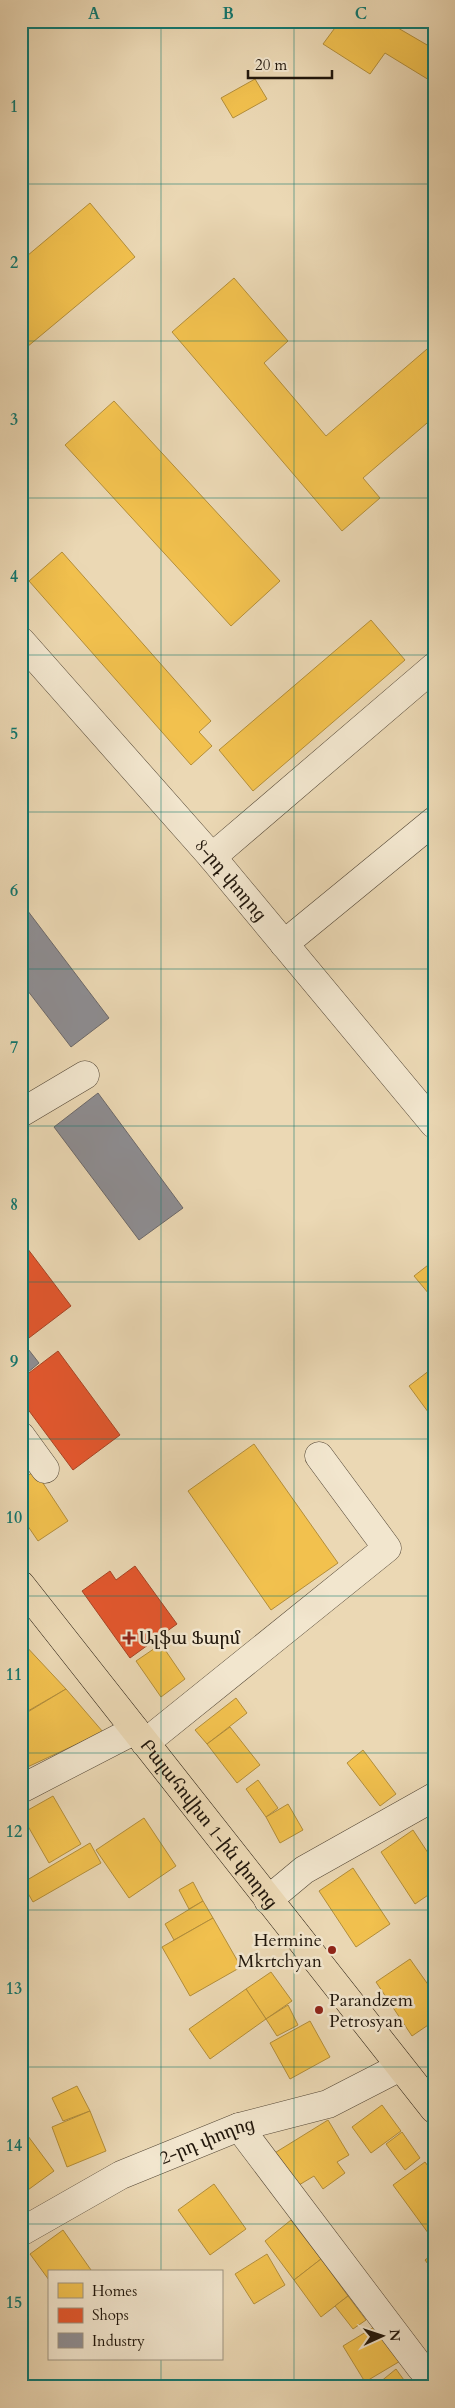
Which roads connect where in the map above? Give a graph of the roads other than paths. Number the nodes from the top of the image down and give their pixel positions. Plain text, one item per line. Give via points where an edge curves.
1 (21, 641) edge
2 (434, 667) edge
3 (434, 821) edge
4 (212, 857) junction
5 (284, 944) junction
6 (84, 1075) dead end
7 (21, 1113) edge
8 (434, 1124) edge
9 (21, 1436) edge
10 (319, 1456) dead end
11 (45, 1469) dead end
12 (21, 1585) edge
13 (140, 1737) junction
14 (21, 1789) edge
15 (434, 1797) edge
16 (268, 1900) junction
17 (400, 2067) junction
18 (434, 2109) edge
19 (239, 2127) junction
20 (21, 2232) edge
21 (434, 2366) edge

1 - 4 street, 8-րդ փողոց
2 - 4 street
3 - 5 street
4 - 5 street, 8-րդ փողոց
5 - 8 street, 8-րդ փողոց
6 - 7 street
9 - 11 street
10 - 13 street via 387,1548
12 - 13 main road, Բալահովիտ 1-ին փողոց
13 - 14 street
13 - 16 main road, Բալահովիտ 1-ին փողոց
15 - 16 street via 304,1870
16 - 17 main road, Բալահովիտ 1-ին փողոց
17 - 18 main road, Բալահովիտ 1-ին փողոց
17 - 19 street, 2-րդ փողոց via 328,2104
19 - 20 street, 2-րդ փողոց via 121,2175
19 - 21 street via 422,2368

